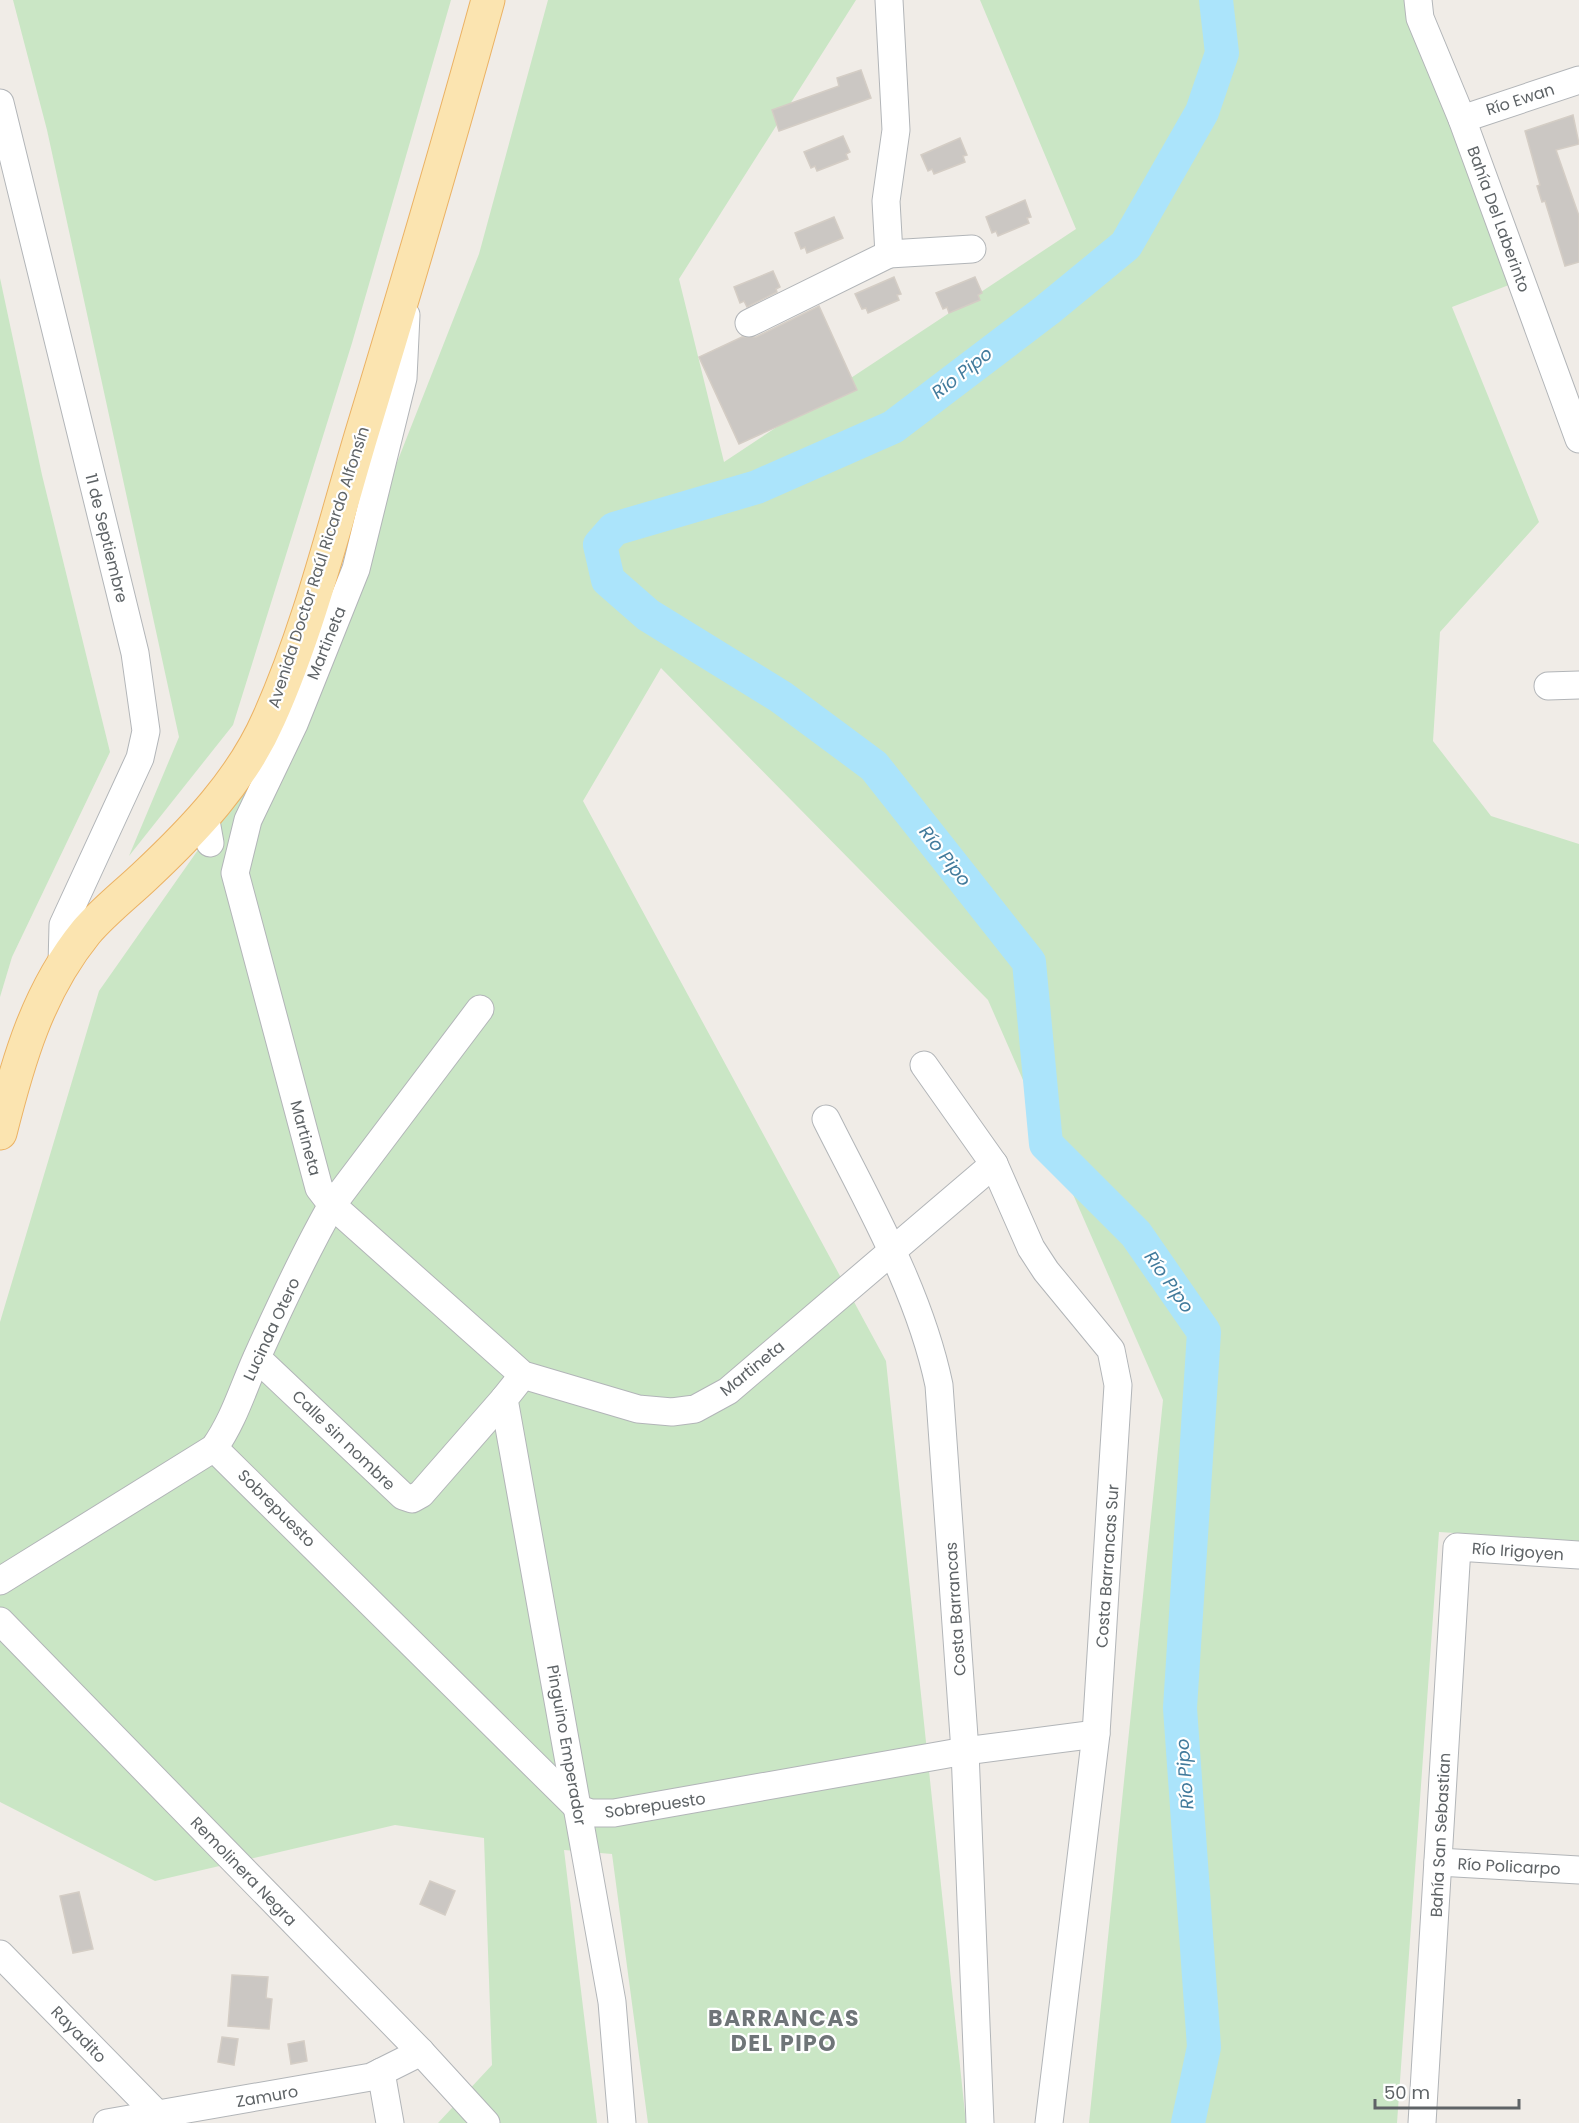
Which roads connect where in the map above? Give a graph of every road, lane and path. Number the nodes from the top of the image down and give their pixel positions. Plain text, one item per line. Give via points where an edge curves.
1 (488, 0) edge
2 (889, 0) edge
3 (1418, 0) edge
4 (1579, 80) edge
5 (0, 103) edge
6 (1462, 119) junction
7 (972, 249) dead end
8 (889, 254) junction
9 (407, 284) junction
10 (749, 323) dead end
11 (1579, 439) edge
12 (1579, 685) edge
13 (1548, 686) dead end
14 (62, 965) junction
15 (480, 1009) dead end
16 (924, 1065) dead end
17 (826, 1119) dead end
18 (0, 1133) edge
19 (993, 1164) junction
20 (332, 1205) junction
21 (892, 1249) junction
22 (257, 1358) junction
23 (523, 1375) junction
24 (504, 1399) junction
25 (214, 1448) junction
26 (1457, 1547) joint
27 (1579, 1555) edge
28 (0, 1581) edge
29 (0, 1621) edge
30 (1096, 1734) junction
31 (965, 1751) junction
32 (579, 1809) junction
33 (1438, 1862) junction
34 (1579, 1870) edge
35 (0, 1954) edge
36 (421, 2052) junction
37 (381, 2072) junction
38 (158, 2115) junction
39 (107, 2123) edge
40 (390, 2123) edge
41 (486, 2123) edge
42 (622, 2123) edge
43 (980, 2123) edge
44 (1049, 2123) edge
45 (1422, 2123) edge

1 - 9 main road, Avenida Doctor Raúl Ricardo Alfonsín
2 - 8 street via 896,130 886,201
3 - 6 street, Bahía Del Laberinto via 1420,18
4 - 6 street, Río Ewan
5 - 14 street, 11 de Septiembre via 135,653 146,731 141,758 63,925
6 - 11 street, Bahía Del Laberinto
7 - 8 street
8 - 10 street
9 - 14 main road, Avenida Doctor Raúl Ricardo Alfonsín via 327,552 269,719 207,829 170,853 87,930
9 - 20 street, Martineta via 403,378 356,569 294,724 248,820 235,873 319,1188
12 - 13 street
14 - 18 main road, Avenida Doctor Raúl Ricardo Alfonsín via 35,1014
15 - 20 street, Lucinda Otero
16 - 19 street, Costa Barrancas Sur
17 - 21 street, Costa Barrancas
19 - 21 street, Martineta
19 - 30 street, Costa Barrancas Sur via 1046,1272 1111,1350 1118,1385
20 - 22 street, Lucinda Otero
20 - 23 street, Martineta
21 - 23 street, Martineta via 728,1391 695,1409 638,1409
21 - 31 street, Costa Barrancas via 931,1345 939,1385
22 - 24 street, Calle sin nombre via 403,1496 412,1499 421,1494
22 - 25 street, Lucinda Otero via 226,1431
23 - 24 street
24 - 32 street, Pinguino Emperador
25 - 28 street, Lucinda Otero
25 - 32 street, Sobrepuesto
26 - 27 street, Río Irigoyen
26 - 33 street, Bahía San Sebastian
29 - 36 street, Remolinera Negra
30 - 31 street, Sobrepuesto
30 - 44 street, Costa Barrancas Sur
31 - 32 street, Sobrepuesto via 614,1813
31 - 43 street, Costa Barrancas
32 - 42 street, Pinguino Emperador via 612,2002
33 - 34 street, Río Policarpo
33 - 45 street, Bahía San Sebastian
35 - 38 street, Rayadito
36 - 37 street, Zamuro
36 - 41 street, Remolinera Negra
37 - 38 street, Zamuro via 371,2077
37 - 40 street
38 - 39 street, Zamuro

